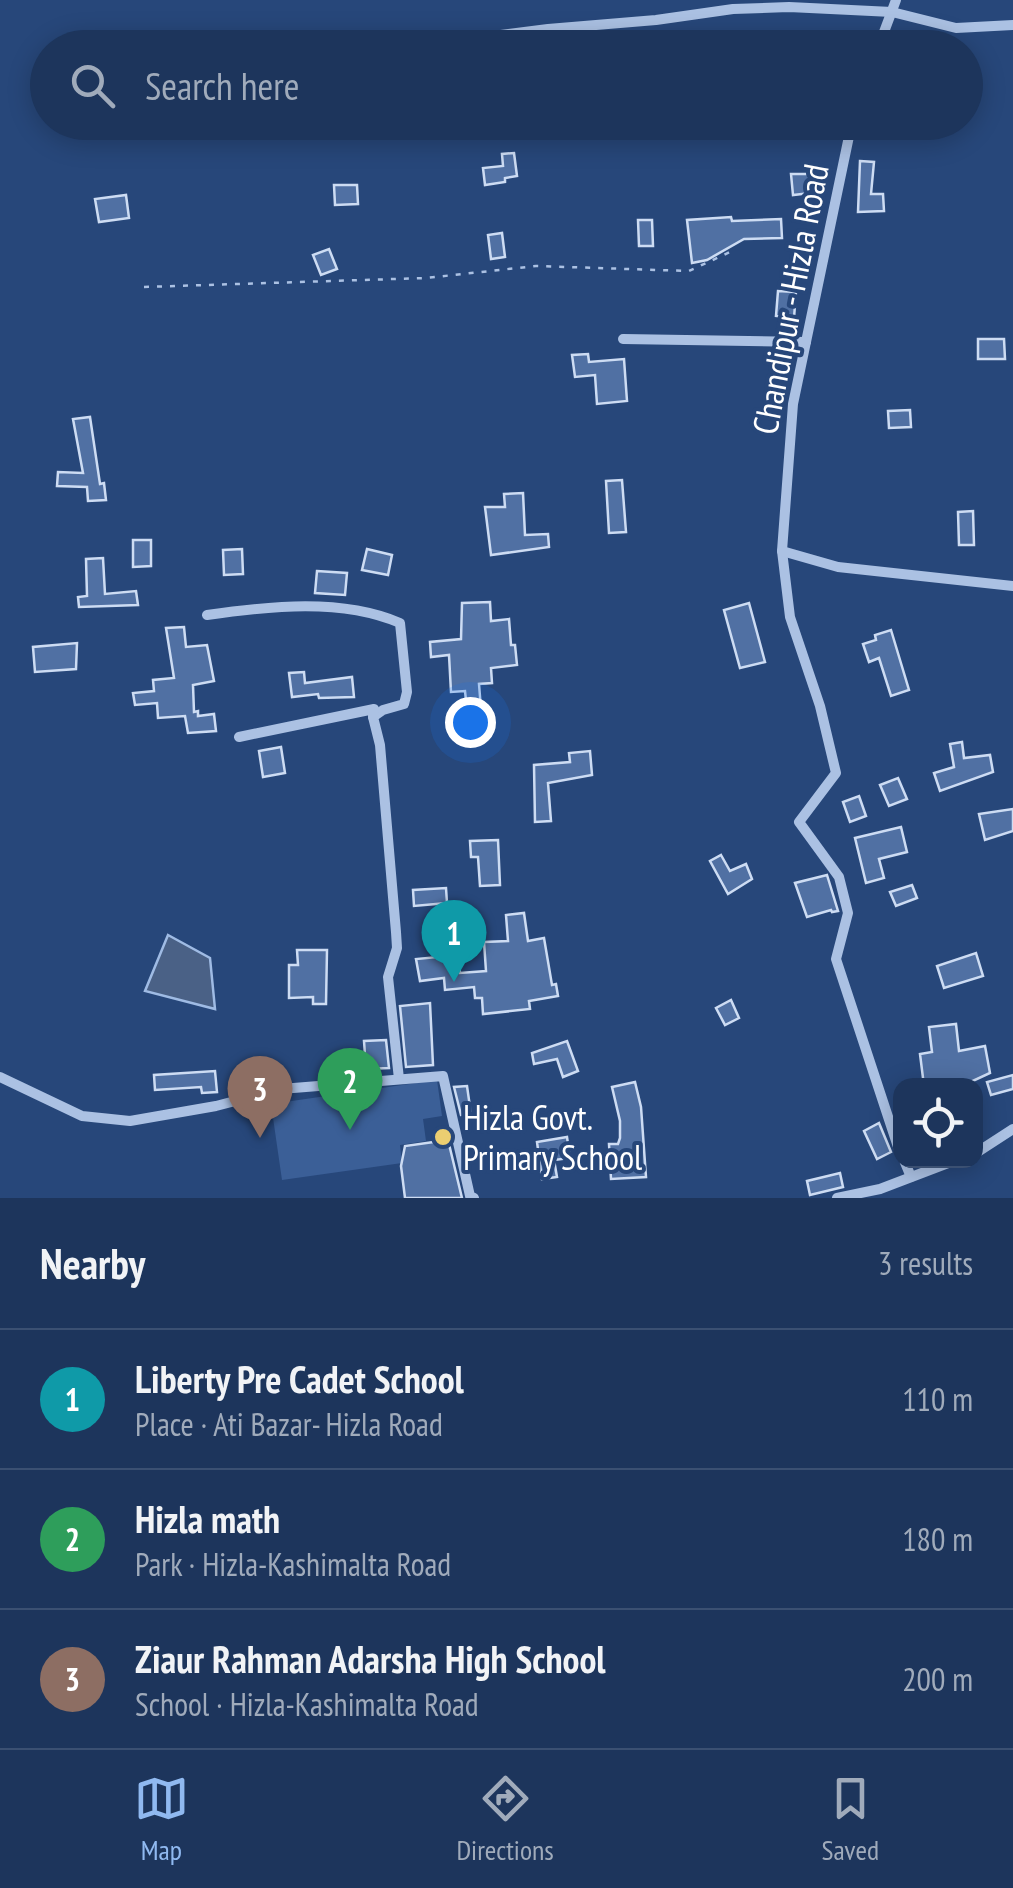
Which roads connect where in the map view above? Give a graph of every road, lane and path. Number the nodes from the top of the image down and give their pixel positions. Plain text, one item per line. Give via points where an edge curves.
1 (896, 0) edge
2 (892, 12) junction
3 (1013, 25) edge
4 (540, 30) edge
5 (885, 30) edge
6 (848, 140) edge
7 (730, 252) dead end
8 (144, 287) dead end
9 (623, 339) dead end
10 (806, 342) junction
11 (782, 551) junction
12 (1013, 586) edge
13 (208, 614) dead end
14 (373, 717) junction
15 (239, 738) dead end
16 (0, 1077) edge
17 (399, 1079) junction
18 (1013, 1129) edge
19 (893, 1132) edge
20 (983, 1148) edge
21 (907, 1168) edge
22 (935, 1168) edge
23 (911, 1177) junction
24 (471, 1197) edge
25 (837, 1198) edge

1 - 2 street
2 - 3 street via 956,28
2 - 4 street via 733,8
2 - 5 street
6 - 10 street, Chandipur - Hizla Road
7 - 8 path via 689,271 536,266 426,278
9 - 10 street
10 - 11 street, Chandipur - Hizla Road via 793,404
11 - 12 street via 838,567
11 - 19 street, Chandipur - Hizla Road via 790,616 836,773 799,822 839,877 848,913 836,959
13 - 14 street via 348,608 400,623 404,704
14 - 15 street via 374,709 350,712
14 - 17 street via 396,932 388,977
16 - 17 street via 82,1116 130,1121 282,1089
17 - 24 street via 443,1076
18 - 20 street
21 - 23 street
22 - 23 street
23 - 25 street

